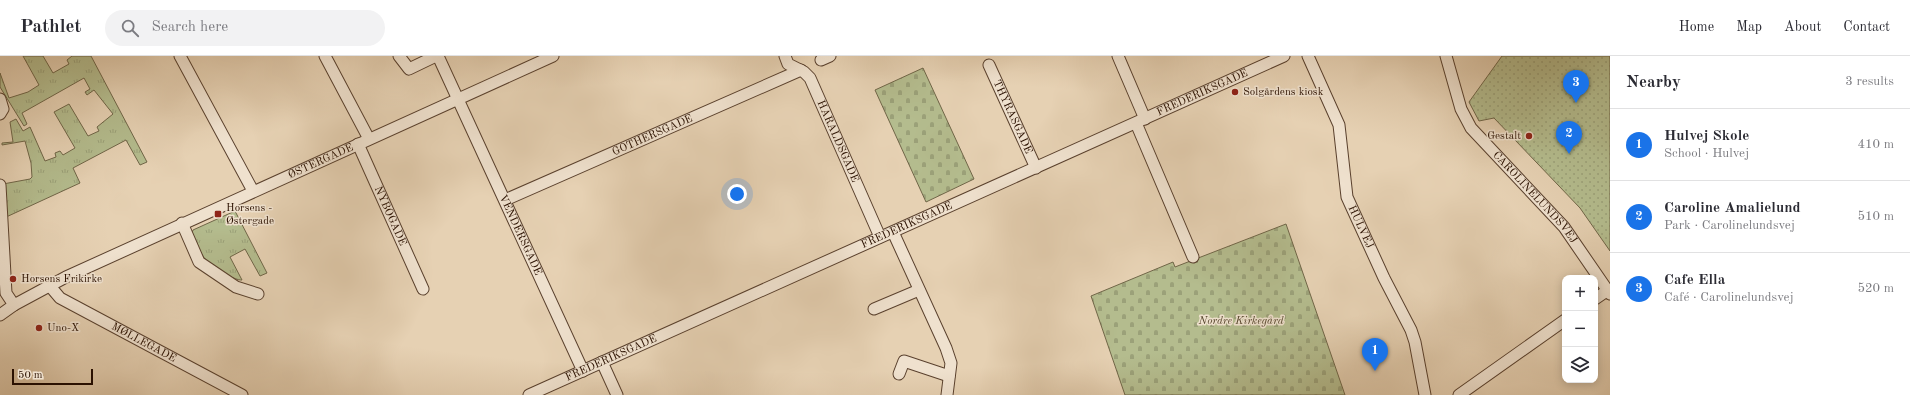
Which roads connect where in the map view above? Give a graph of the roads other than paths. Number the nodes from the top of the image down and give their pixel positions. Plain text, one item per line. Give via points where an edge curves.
1 (180, 56) edge
2 (325, 56) edge
3 (399, 56) edge
4 (437, 56) edge
5 (553, 56) edge
6 (785, 56) edge
7 (1118, 56) edge
8 (1284, 56) edge
9 (1308, 56) edge
10 (1446, 56) edge
11 (989, 65) dead end
12 (801, 70) junction
13 (0, 99) edge
14 (458, 99) junction
15 (0, 114) edge
16 (1140, 121) junction
17 (369, 139) junction
18 (358, 144) junction
19 (1036, 168) junction
20 (0, 185) edge
21 (253, 191) junction
22 (505, 200) junction
23 (182, 224) junction
24 (893, 232) junction
25 (880, 237) junction
26 (1192, 257) dead end
27 (49, 285) junction
28 (422, 289) dead end
29 (919, 290) junction
30 (1609, 292) edge
31 (258, 294) dead end
32 (1598, 298) edge
33 (14, 304) junction
34 (874, 309) dead end
35 (0, 315) edge
36 (1562, 322) edge
37 (602, 362) junction
38 (583, 371) junction
39 (899, 374) dead end
40 (949, 376) junction
41 (242, 395) edge
42 (529, 395) edge
43 (617, 395) edge
44 (947, 395) edge
45 (1425, 395) edge
46 (1459, 395) edge

1 - 21 street
2 - 17 street
3 - 4 street via 409,69
4 - 14 street
5 - 14 street, ØSTERGADE
6 - 12 street, HARALDSGADE via 788,64
7 - 16 street
8 - 16 street, FREDERIKSGADE
9 - 45 street, HULVEJ via 1339,126 1347,197 1411,330
10 - 30 street, CAROLINELUNDSVEJ via 1461,109 1472,128 1564,227
11 - 19 street, THYRASGADE
12 - 22 street, GOTHERSGADE
12 - 25 street, HARALDSGADE via 810,78
13 - 15 street via 3,109
14 - 17 street, ØSTERGADE
14 - 22 street, VENDERSGADE
16 - 19 street, FREDERIKSGADE
16 - 26 street
17 - 18 street, ØSTERGADE
18 - 21 street, ØSTERGADE
18 - 28 street, NYBOGADE
19 - 24 street, FREDERIKSGADE
20 - 33 street via 6,293
21 - 23 street, ØSTERGADE
22 - 38 street, VENDERSGADE
23 - 27 street, ØSTERGADE
23 - 31 street via 199,262 236,287
24 - 25 street, FREDERIKSGADE
24 - 29 street
25 - 37 street, FREDERIKSGADE
27 - 33 street, ØSTERGADE
27 - 41 street, MØLLEGADE via 60,298
29 - 34 street
29 - 40 street via 946,348 950,364
30 - 32 street
33 - 35 street, ØSTERGADE
36 - 46 street
37 - 38 street, FREDERIKSGADE
37 - 43 street
38 - 42 street, FREDERIKSGADE
39 - 40 street via 904,361
40 - 44 street

